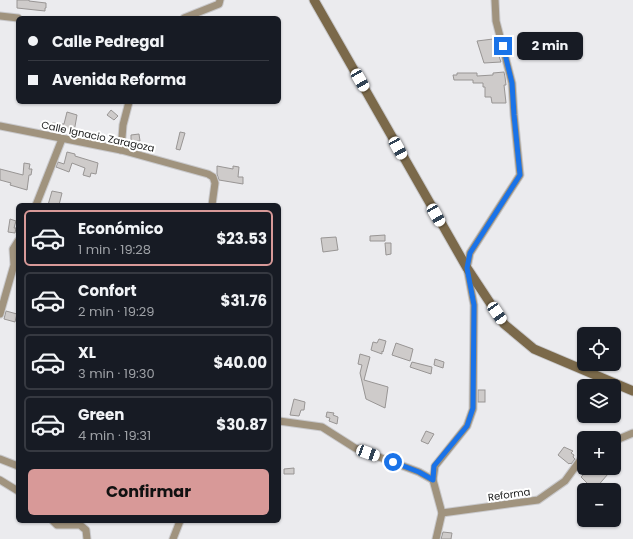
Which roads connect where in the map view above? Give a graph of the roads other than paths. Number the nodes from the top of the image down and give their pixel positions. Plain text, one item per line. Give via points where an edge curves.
1 (220, 0) edge
2 (314, 0) edge
3 (495, 0) edge
4 (0, 16) edge
5 (189, 16) edge
6 (16, 18) edge
7 (128, 104) edge
8 (0, 126) edge
9 (62, 138) junction
10 (121, 150) junction
11 (37, 203) edge
12 (212, 203) edge
13 (16, 245) edge
14 (467, 268) junction
15 (0, 314) edge
16 (633, 391) edge
17 (281, 422) edge
18 (633, 433) edge
19 (621, 438) edge
20 (0, 459) edge
21 (16, 465) edge
22 (577, 465) edge
23 (0, 480) edge
24 (433, 480) junction
25 (16, 490) edge
26 (442, 514) junction
27 (55, 523) edge
28 (179, 523) edge
29 (87, 539) edge
30 (173, 539) edge
31 (436, 539) edge

1 - 5 street via 219,4
2 - 14 main road
3 - 14 street via 496,21 512,83 520,175 470,253
4 - 6 street
7 - 10 street via 123,125
8 - 9 street, Calle Ignacio Zaragoza
9 - 10 street, Calle Ignacio Zaragoza
9 - 11 street
10 - 12 street, Calle Ignacio Zaragoza via 214,177
13 - 15 street via 13,249 14,265
14 - 16 main road via 504,324 534,349
14 - 24 street via 474,305 473,408 467,426 434,466
17 - 24 street via 322,427 355,448 419,472
18 - 19 street
20 - 21 street
22 - 26 street, Reforma via 565,481 538,500
23 - 25 street
24 - 26 street
26 - 31 street
27 - 29 street via 80,525 86,530
28 - 30 street

